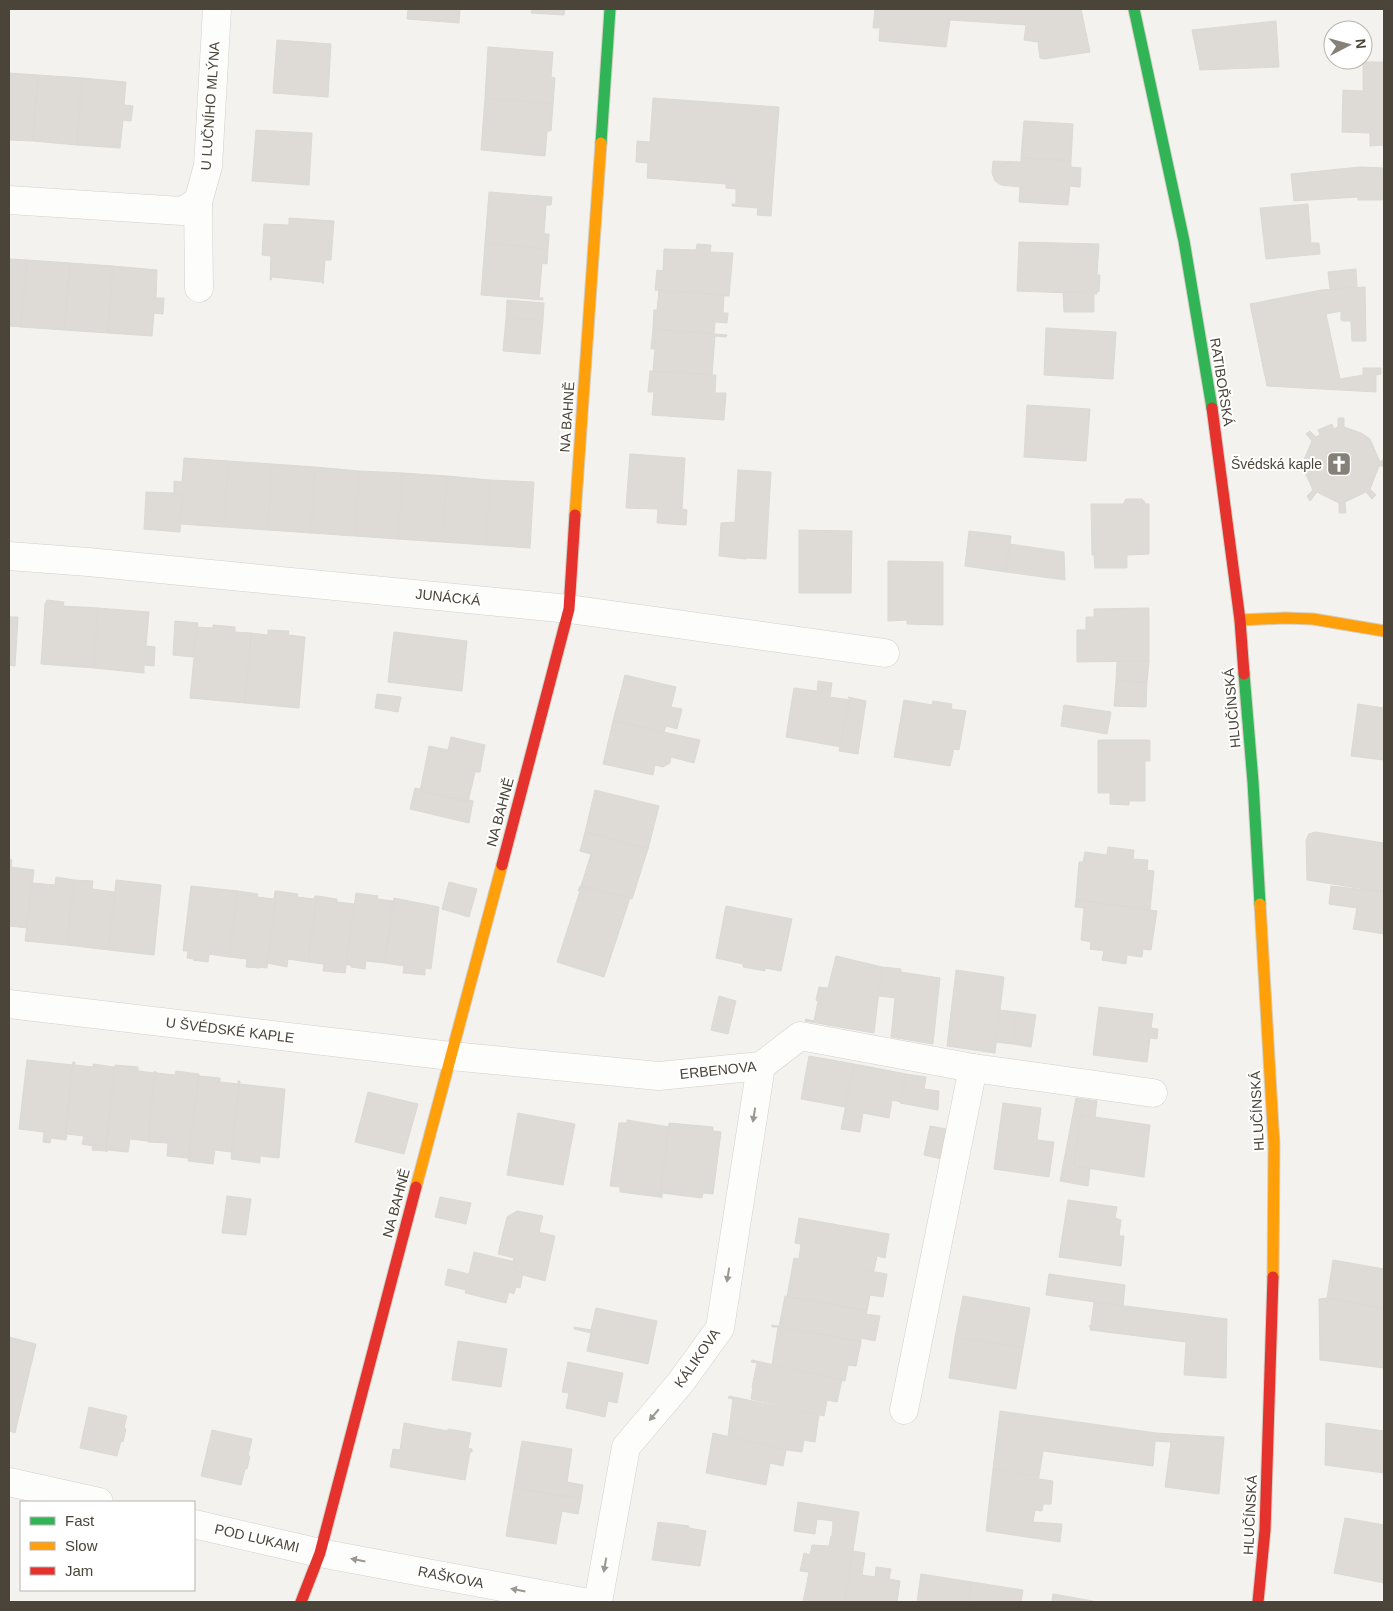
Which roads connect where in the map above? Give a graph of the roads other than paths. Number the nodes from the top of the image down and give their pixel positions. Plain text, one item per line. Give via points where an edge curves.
1 (218, 9) edge
2 (610, 9) edge
3 (1134, 9) edge
4 (9, 200) edge
5 (198, 202) junction
6 (199, 288) dead end
7 (9, 556) edge
8 (569, 609) junction
9 (1240, 620) junction
10 (1384, 631) edge
11 (885, 653) dead end
12 (9, 1004) edge
13 (451, 1056) junction
14 (761, 1066) junction
15 (973, 1068) junction
16 (1153, 1093) dead end
17 (904, 1410) dead end
18 (9, 1482) edge
19 (94, 1501) edge
20 (195, 1524) edge
21 (320, 1553) junction
22 (301, 1602) edge
23 (583, 1602) edge
24 (598, 1602) edge
25 (1258, 1602) edge

1 - 5 street, U LUČNÍHO MLÝNA via 208,166
2 - 8 main road, NA BAHNĚ
3 - 9 main road, RATIBOŘSKÁ via 1184,241 1211,400
4 - 5 street via 182,211
5 - 6 street, U LUČNÍHO MLÝNA
7 - 8 street, JUNÁCKÁ
8 - 11 street, JUNÁCKÁ
8 - 13 main road, NA BAHNĚ
9 - 10 main road via 1313,619
9 - 25 main road, HLUČÍNSKÁ via 1274,1144 1274,1299 1265,1530
12 - 13 street, U ŠVÉDSKÉ KAPLE
13 - 14 street, ERBENOVA via 659,1076
13 - 21 main road, NA BAHNĚ
14 - 15 street, ERBENOVA via 800,1036
14 -> 24 street, KÁLIKOVA via 720,1328 681,1382 626,1447
15 - 16 street, ERBENOVA
15 - 17 street
18 - 19 street
20 - 21 street, POD LUKAMI
21 - 22 main road, NA BAHNĚ
23 -> 21 street, RAŠKOVA

